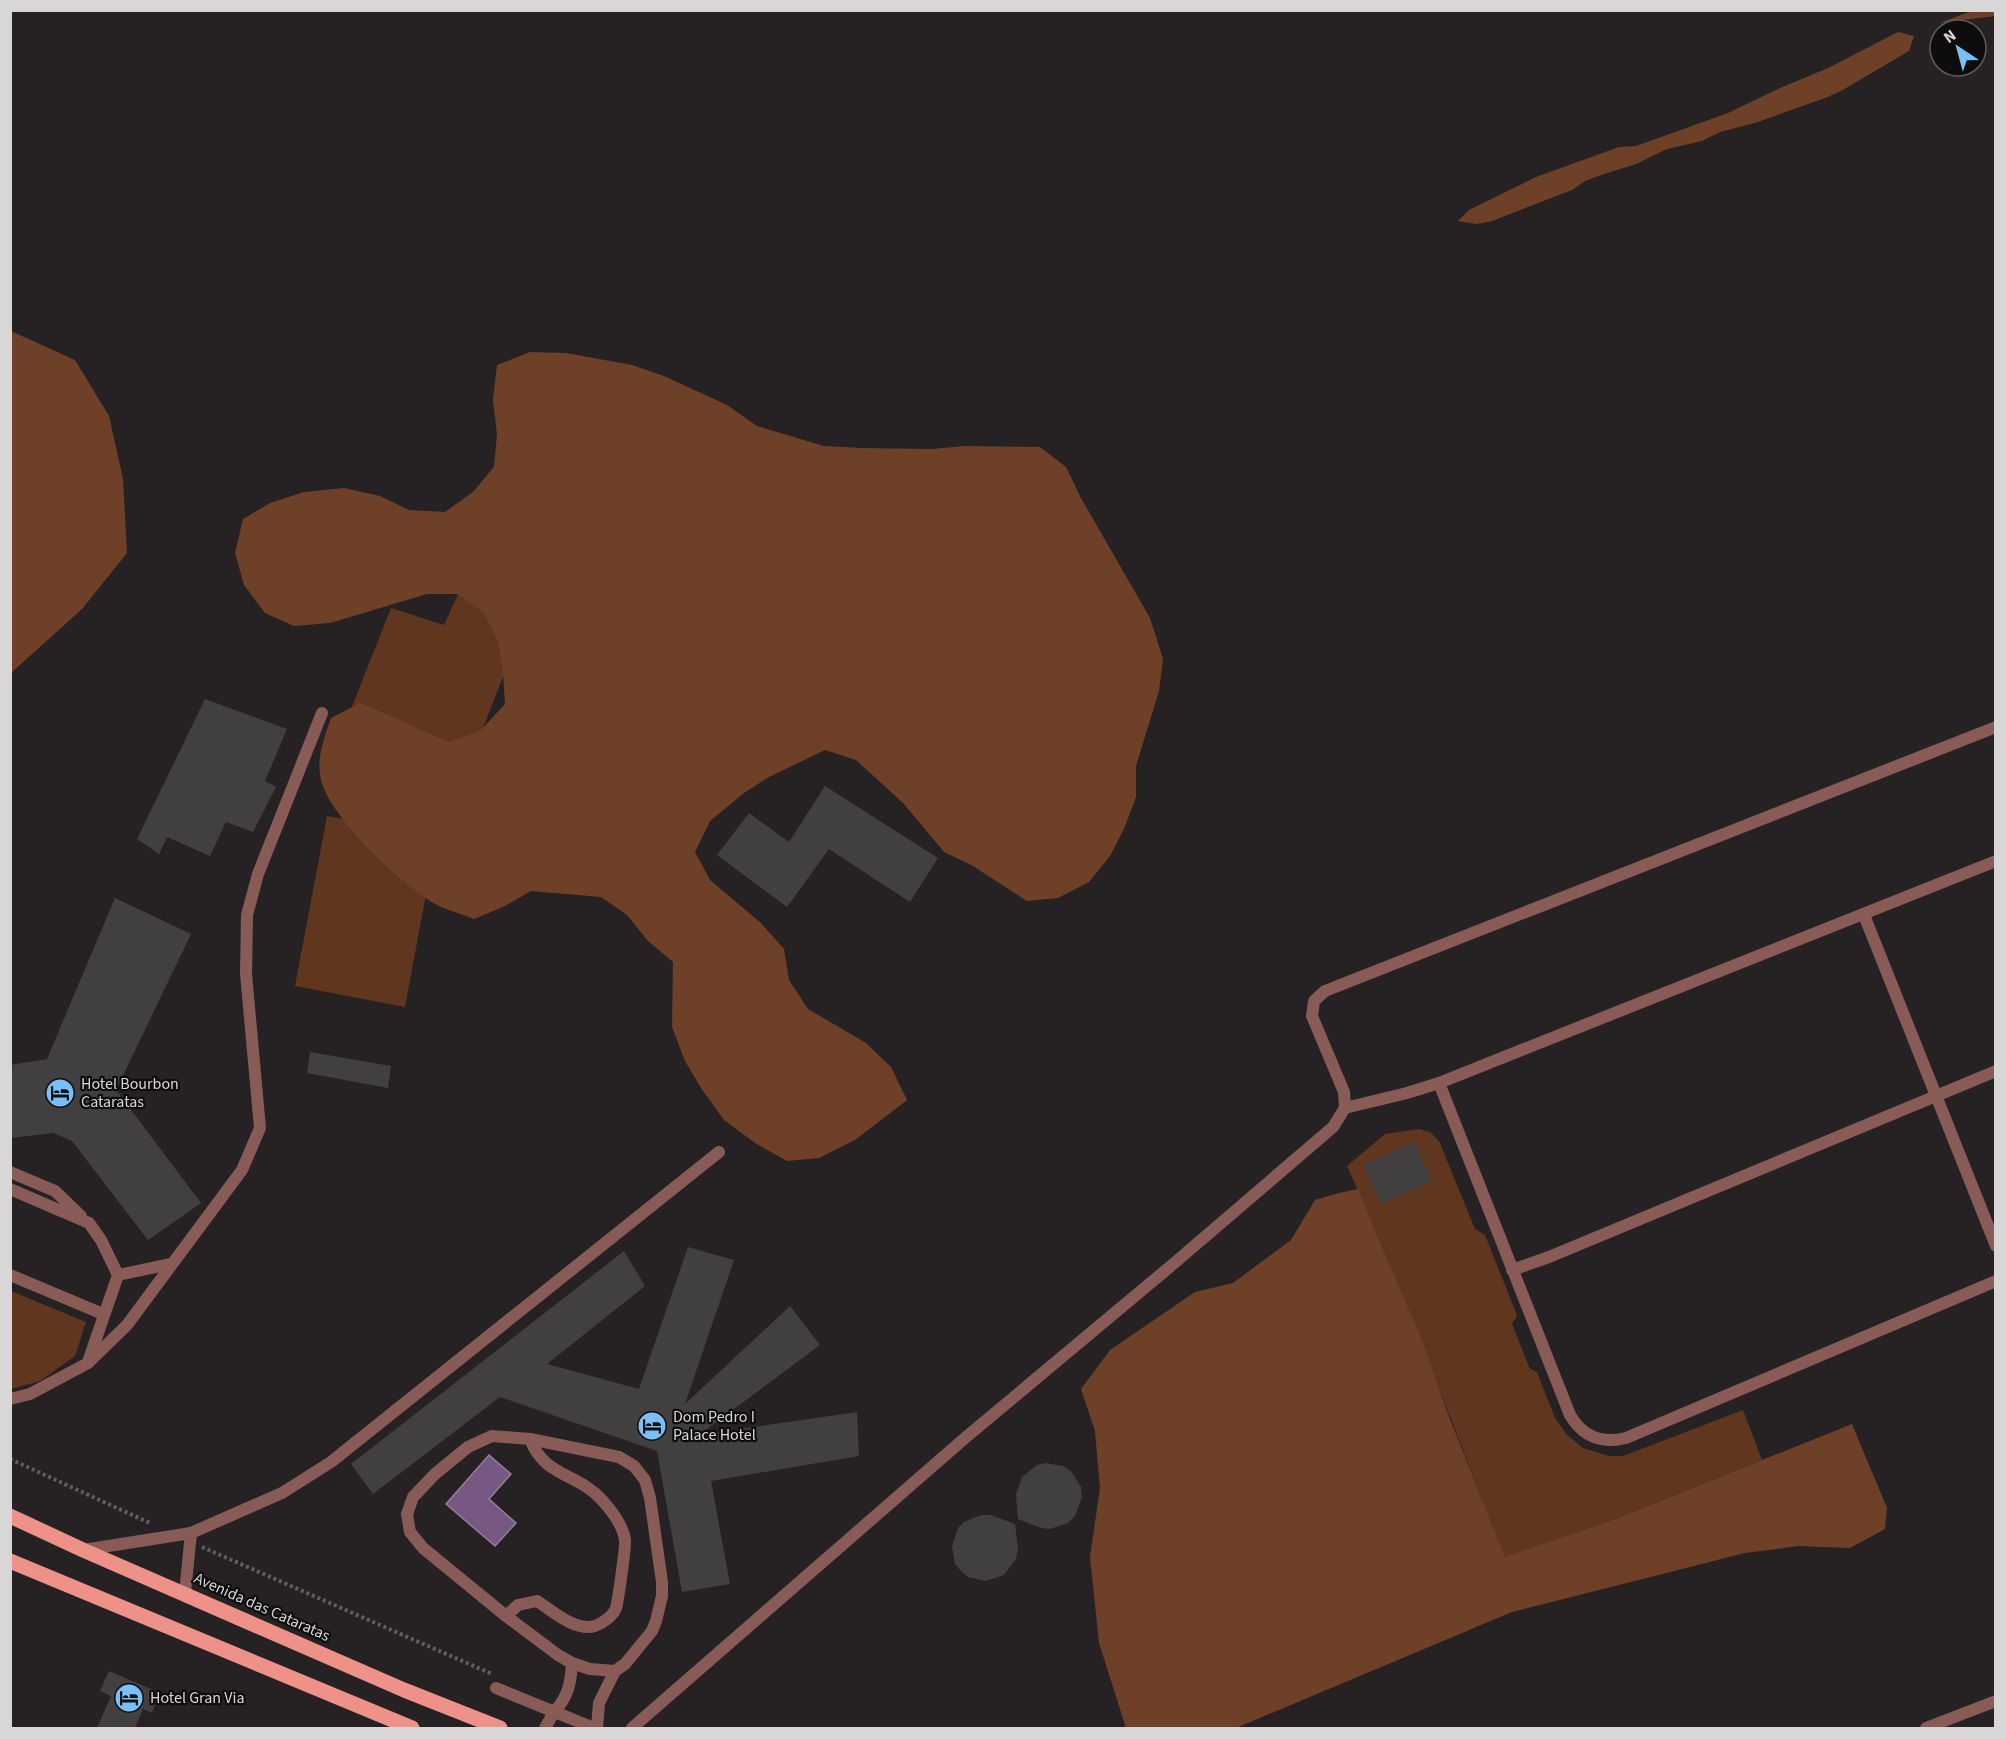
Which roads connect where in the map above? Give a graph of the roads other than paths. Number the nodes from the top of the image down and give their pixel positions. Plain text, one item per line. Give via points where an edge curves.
1 (322, 713) dead end
2 (1995, 727) edge
3 (1995, 861) edge
4 (1864, 915) junction
5 (1995, 1071) edge
6 (1439, 1083) junction
7 (1936, 1095) junction
8 (1345, 1108) junction
9 (719, 1152) dead end
10 (10, 1172) edge
11 (10, 1189) edge
12 (89, 1223) junction
13 (1995, 1246) edge
14 (170, 1264) junction
15 (1512, 1269) junction
16 (10, 1275) edge
17 (118, 1275) junction
18 (1995, 1281) edge
19 (103, 1314) junction
20 (88, 1363) junction
21 (10, 1399) edge
22 (530, 1439) junction
23 (10, 1516) edge
24 (190, 1537) junction
25 (83, 1550) junction
26 (10, 1561) edge
27 (185, 1593) junction
28 (506, 1616) junction
29 (572, 1663) junction
30 (615, 1671) junction
31 (496, 1688) dead end
32 (1995, 1701) edge
33 (554, 1712) junction
34 (412, 1728) edge
35 (500, 1728) edge
36 (545, 1728) edge
37 (596, 1728) edge
38 (632, 1728) edge
39 (1926, 1728) edge

1 - 14 street via 258,874 247,915 246,974 260,1128 242,1170
2 - 8 street via 1325,991 1314,1001 1312,1016 1344,1092
3 - 4 street
4 - 6 street
4 - 7 street
5 - 7 street
6 - 8 street
6 - 15 street
7 - 13 street
7 - 15 street
8 - 38 street via 1333,1127 1315,1143 965,1438
9 - 24 street via 331,1462 282,1493
10 - 12 street via 55,1191
11 - 12 street
12 - 17 street
14 - 17 street
14 - 20 street via 127,1324
15 - 18 street via 1570,1415 1584,1433 1604,1441 1626,1438
16 - 19 street
17 - 19 street
19 - 20 street
20 - 21 street via 30,1394
22 - 28 street via 501,1436 475,1442 413,1497 407,1514 410,1533 416,1541
22 - 28 street via 535,1452 550,1468 600,1498 625,1540 615,1609 603,1622 589,1627 575,1625 537,1601 518,1605
22 - 30 street via 619,1457 640,1473 648,1489 662,1582 659,1610 652,1631
23 - 25 main road, Avenida das Cataratas
24 - 25 street via 176,1535
24 - 27 street
25 - 27 main road, Avenida das Cataratas
26 - 34 main road
27 - 35 main road, Avenida das Cataratas
28 - 29 street
29 - 30 street
29 - 33 street via 568,1692
30 - 37 street via 599,1703
31 - 33 street
32 - 39 street
33 - 36 street
33 - 37 street

